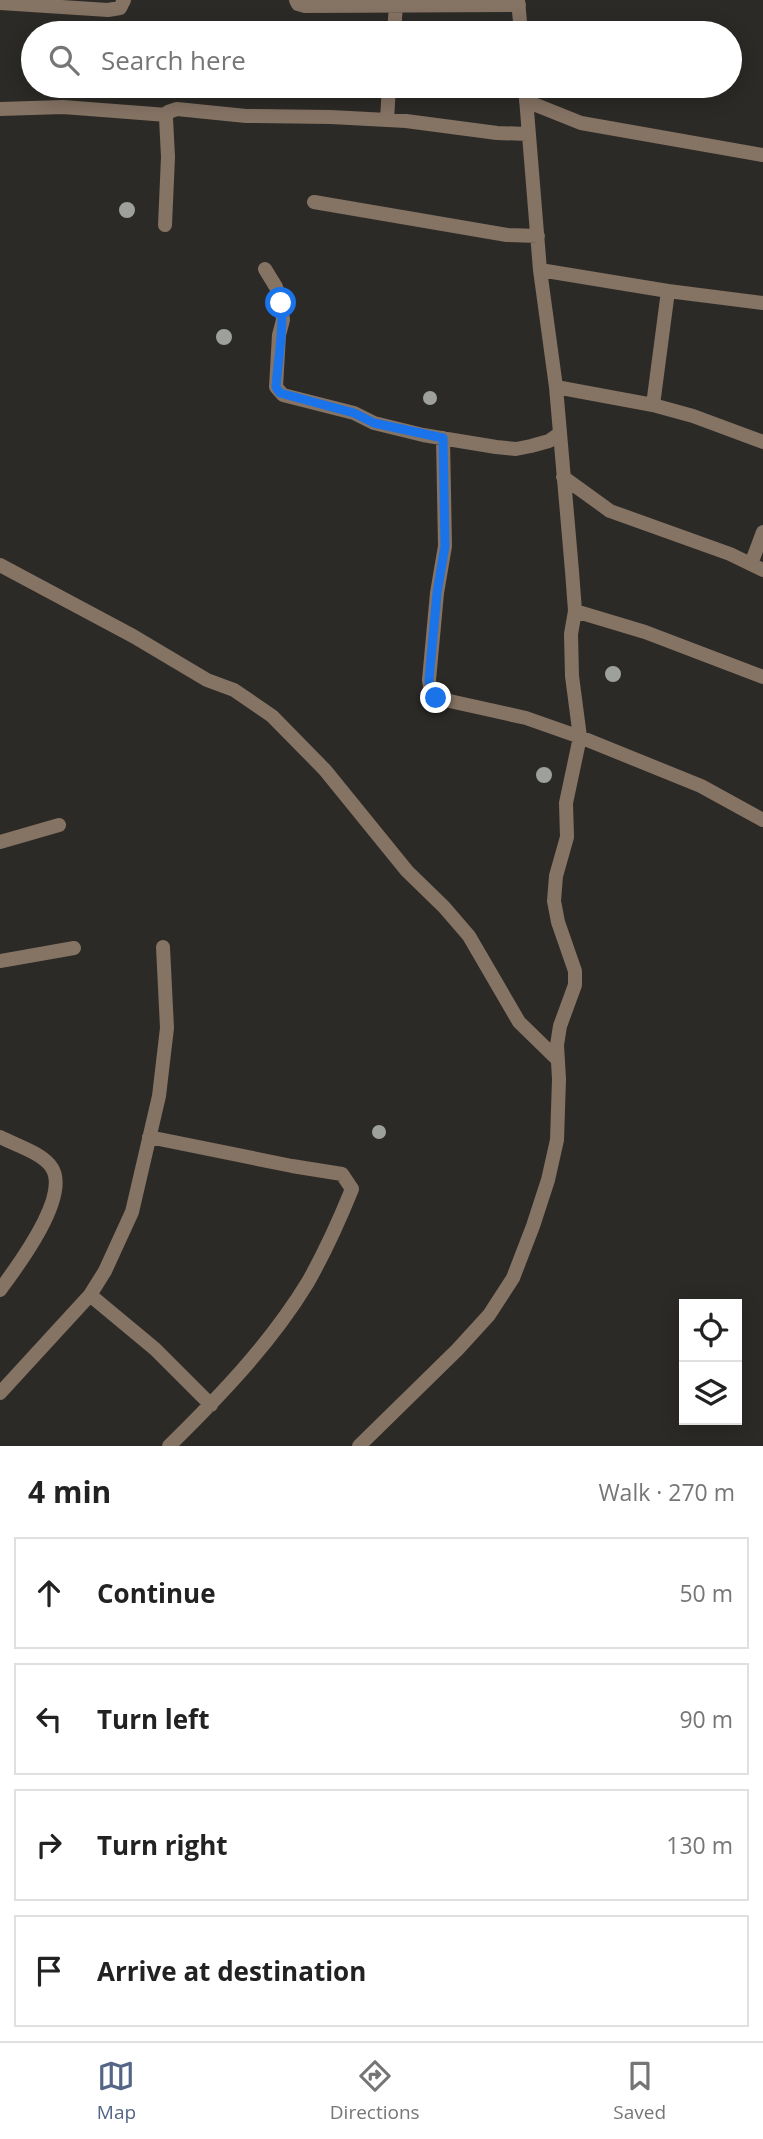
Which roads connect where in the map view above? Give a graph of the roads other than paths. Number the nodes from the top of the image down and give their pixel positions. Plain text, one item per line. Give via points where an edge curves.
1 (124, 0) edge
2 (296, 0) edge
3 (518, 2) edge
4 (0, 3) edge
5 (396, 5) junction
6 (395, 21) edge
7 (520, 21) edge
8 (388, 98) edge
9 (526, 98) edge
10 (535, 98) edge
11 (0, 109) edge
12 (167, 115) junction
13 (387, 120) junction
14 (528, 134) junction
15 (763, 155) edge
16 (314, 202) dead end
17 (164, 225) dead end
18 (538, 236) junction
19 (265, 269) dead end
20 (540, 270) junction
21 (668, 291) junction
22 (763, 303) edge
23 (556, 387) junction
24 (653, 405) junction
25 (559, 434) junction
26 (443, 438) junction
27 (763, 442) edge
28 (562, 477) junction
29 (763, 532) edge
30 (0, 565) edge
31 (757, 567) edge
32 (575, 611) junction
33 (763, 677) edge
34 (580, 737) junction
35 (763, 820) edge
36 (59, 825) dead end
37 (0, 842) edge
38 (163, 947) dead end
39 (75, 948) dead end
40 (0, 961) edge
41 (558, 1060) junction
42 (149, 1136) junction
43 (0, 1137) edge
44 (0, 1290) edge
45 (90, 1295) junction
46 (0, 1393) edge
47 (211, 1405) junction
48 (169, 1446) edge
49 (359, 1446) edge

1 - 4 street via 120,8 108,10
2 - 5 street via 301,6
3 - 5 street
3 - 7 street
5 - 6 street
8 - 13 street
9 - 14 street
10 - 15 street via 582,123
11 - 12 street via 63,107
12 - 13 street via 186,109 246,116
12 - 17 street
13 - 14 street
14 - 18 street
16 - 18 street via 508,235
18 - 20 street
19 - 26 street via 276,287 283,320 278,391 374,423
20 - 21 street
20 - 23 street
21 - 22 street
21 - 24 street
23 - 24 street
23 - 25 street
24 - 27 street
25 - 26 street via 516,449
25 - 28 street
26 - 34 street via 445,546 431,694
28 - 31 street via 610,511
28 - 32 street
29 - 31 street
30 - 41 street via 207,680 247,697 272,716 469,936 519,1022
32 - 33 street
32 - 34 street via 572,676
34 - 35 street via 701,786
34 - 41 street via 554,901 575,971 575,985 560,1027
36 - 37 street
38 - 42 street via 167,1028
39 - 40 street
41 - 49 street via 557,1140 548,1180 513,1278 489,1315 457,1350
42 - 45 street via 132,1212
42 - 47 street via 342,1174 352,1189 333,1234 287,1314
43 - 44 street via 39,1157 50,1165 55,1177 43,1225
45 - 46 street
45 - 47 street via 155,1349
47 - 48 street

